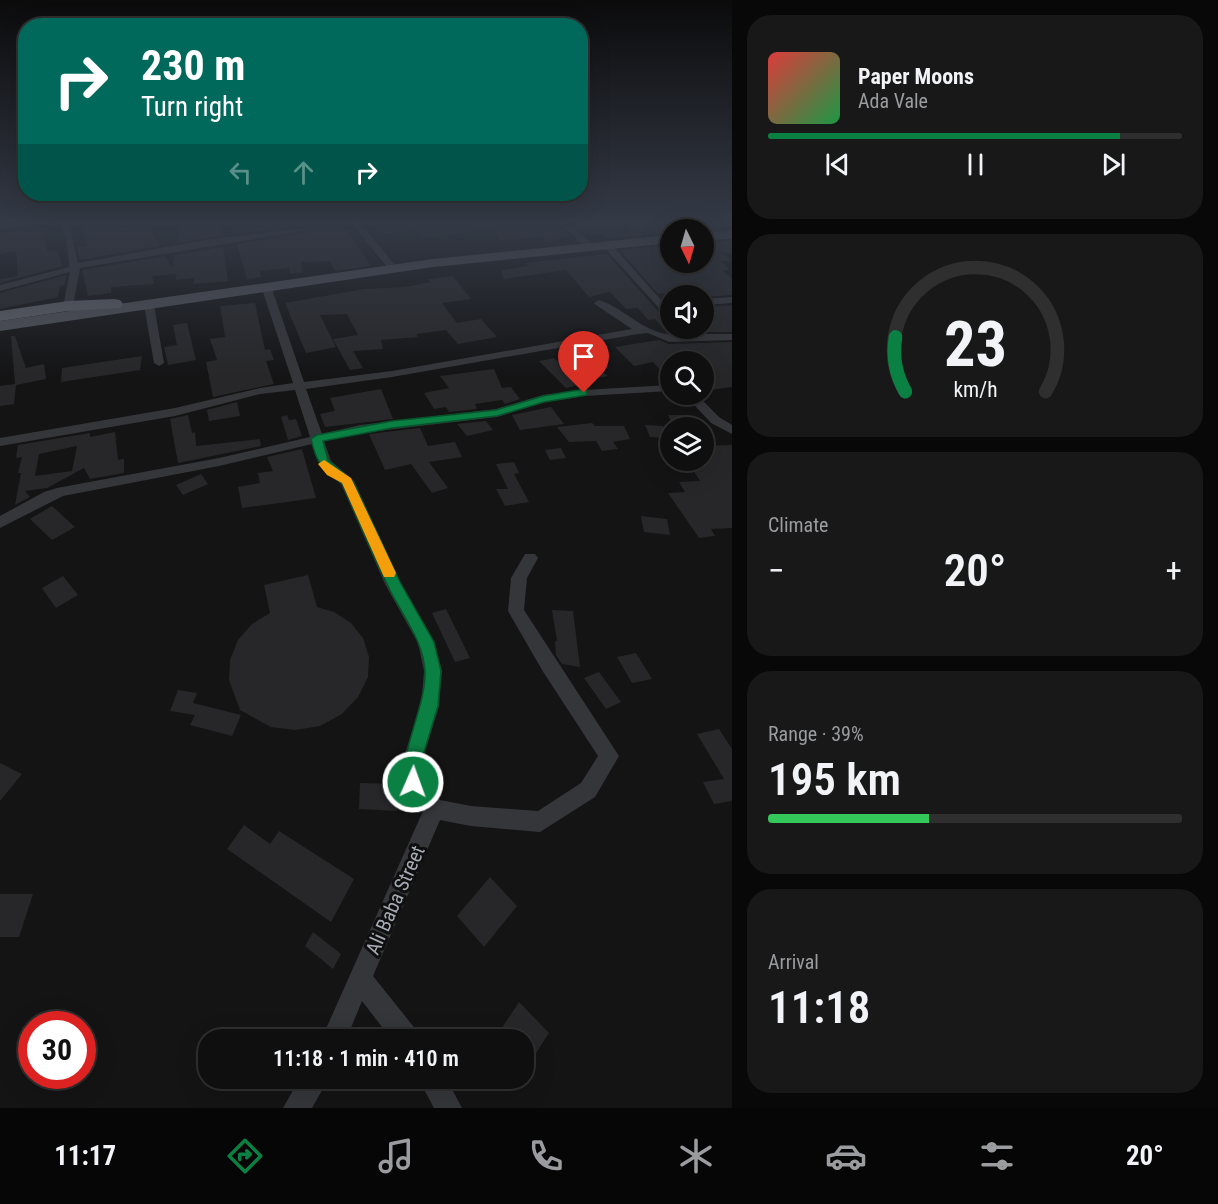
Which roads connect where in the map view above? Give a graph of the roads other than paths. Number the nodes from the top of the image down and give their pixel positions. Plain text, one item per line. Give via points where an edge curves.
1 (58, 272) edge
2 (75, 272) edge
3 (361, 272) edge
4 (367, 272) edge
5 (633, 272) edge
6 (0, 288) edge
7 (267, 289) junction
8 (660, 299) edge
9 (732, 300) edge
10 (714, 301) edge
11 (599, 303) dead end
12 (149, 305) junction
13 (68, 306) junction
14 (112, 307) junction
15 (0, 316) edge
16 (0, 320) edge
17 (0, 326) edge
18 (0, 331) edge
19 (642, 331) junction
20 (660, 335) edge
21 (714, 335) edge
22 (732, 337) edge
23 (159, 363) dead end
24 (300, 386) junction
25 (660, 389) edge
26 (700, 405) edge
27 (732, 430) edge
28 (317, 439) junction
29 (0, 442) edge
30 (0, 524) edge
31 (530, 558) dead end
32 (434, 809) junction
33 (360, 978) junction
34 (338, 1029) edge
35 (399, 1029) edge
36 (309, 1089) edge
37 (438, 1089) edge
38 (296, 1108) edge
39 (449, 1108) edge

1 - 6 street
2 - 13 street
3 - 14 main road
4 - 7 main road
5 - 8 street
7 - 12 main road
7 - 24 street
9 - 10 street
11 - 19 street
12 - 14 main road
12 - 23 street
13 - 14 highway
13 - 15 highway
14 - 16 main road
14 - 17 main road
14 - 18 highway
19 - 20 street
19 - 24 street
21 - 22 street
24 - 28 street
24 - 29 street
25 - 28 street via 543,399 497,413 392,424
26 - 27 street
28 - 30 street via 62,491
28 - 32 street via 322,462 347,481 393,584 426,642 433,671 430,706 411,765 413,782
31 - 32 street via 519,578 516,611 609,756 588,790 540,822
32 - 33 street, Ali Baba Street
33 - 34 street, Ali Baba Street
33 - 35 street
36 - 38 street
37 - 39 street

